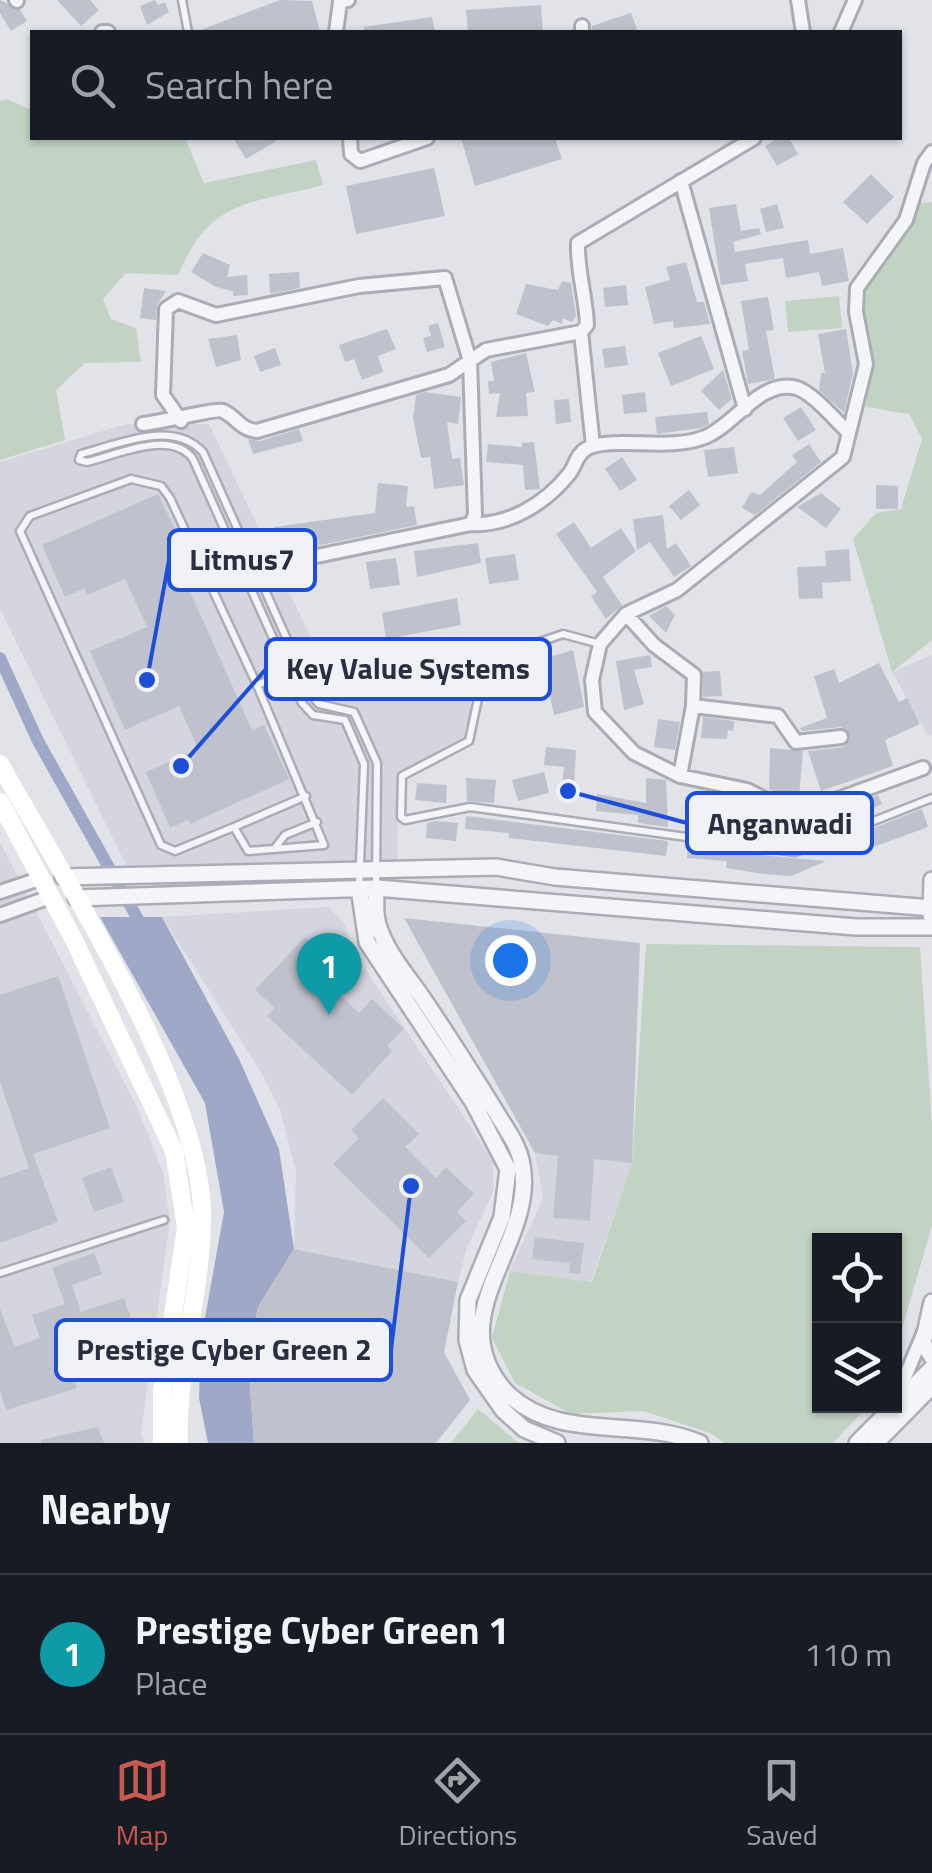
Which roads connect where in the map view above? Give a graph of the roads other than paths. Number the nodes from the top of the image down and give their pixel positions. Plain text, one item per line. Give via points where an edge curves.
1 (182, 0) edge
2 (348, 0) edge
3 (798, 0) edge
4 (855, 0) edge
5 (188, 30) edge
6 (336, 30) edge
7 (803, 30) edge
8 (842, 30) edge
9 (350, 140) edge
10 (421, 140) edge
11 (751, 140) edge
12 (932, 152) edge
13 (682, 181) junction
14 (581, 332) junction
15 (470, 360) junction
16 (744, 409) junction
17 (181, 421) junction
18 (144, 424) dead end
19 (849, 433) junction
20 (592, 446) junction
21 (471, 524) junction
22 (312, 556) dead end
23 (248, 560) junction
24 (237, 565) junction
25 (208, 578) junction
26 (626, 614) junction
27 (600, 644) junction
28 (298, 668) junction
29 (288, 673) junction
30 (257, 685) junction
31 (693, 706) junction
32 (841, 737) dead end
33 (0, 764) edge
34 (923, 768) dead end
35 (680, 776) junction
36 (306, 796) junction
37 (932, 798) edge
38 (0, 802) edge
39 (317, 822) junction
40 (234, 827) junction
41 (274, 849) junction
42 (367, 868) junction
43 (63, 876) junction
44 (39, 878) junction
45 (932, 880) edge
46 (367, 888) junction
47 (0, 892) edge
48 (50, 897) junction
49 (84, 898) junction
50 (932, 908) edge
51 (0, 915) edge
52 (932, 926) edge
53 (164, 1220) dead end
54 (0, 1273) edge
55 (932, 1302) edge
56 (924, 1332) junction
57 (932, 1357) edge
58 (932, 1368) edge
59 (902, 1386) edge
60 (932, 1386) edge
61 (932, 1396) edge
62 (902, 1397) edge
63 (914, 1404) junction
64 (886, 1413) edge
65 (540, 1428) junction
66 (162, 1443) edge
67 (179, 1443) edge
68 (556, 1443) edge
69 (700, 1443) edge
70 (856, 1443) edge
71 (876, 1443) edge

1 - 5 lane
2 - 6 street via 340,2
3 - 7 street
4 - 8 street
9 - 10 street via 350,154 360,161
11 - 13 street
12 - 19 street via 906,220 856,288 866,364
13 - 14 street via 578,242 586,309
13 - 16 street
14 - 15 street via 486,350
14 - 20 street
15 - 17 street via 448,376 257,431 243,429 222,411
15 - 17 street via 445,278 359,286 216,314 178,301 166,308 163,395
15 - 21 street
16 - 19 street via 772,388 798,388
16 - 20 street via 704,438
17 - 18 street
19 - 26 street via 843,457 806,490 677,590
20 - 21 street via 527,511 494,525
21 - 22 street
23 - 24 lane
23 - 24 lane via 191,440 168,434 81,454 86,462 165,444 182,448 193,459
23 - 28 lane
24 - 25 lane
24 - 29 lane
25 - 30 lane
25 - 40 lane via 167,492 136,479 30,516 21,526 162,844 175,851
26 - 27 street
26 - 31 street via 694,675
27 - 35 street via 592,680 596,712 634,754
27 - 37 lane via 563,634 525,647 479,694 468,741 402,776 401,816 470,806 795,852
28 - 29 lane
28 - 42 lane via 316,702 354,712 374,751
29 - 30 lane
29 - 42 lane via 308,711 344,720 362,756
30 - 36 lane
31 - 32 street via 778,716 804,744
31 - 35 street
33 - 43 main road
34 - 35 street via 789,817 747,790
36 - 39 lane
36 - 40 lane
38 - 44 main road
39 - 41 lane via 285,835
39 - 41 lane via 324,846
40 - 41 lane via 248,851
42 - 43 street
42 - 46 lane
42 - 46 lane
42 - 50 street via 496,867
43 - 49 main road
44 - 47 street
44 - 48 main road
45 - 50 street
46 - 49 street
46 - 52 street via 856,927
46 - 65 street via 381,935 462,1072 518,1149 523,1204 491,1261 484,1350 506,1392
48 - 51 street
48 - 66 main road via 178,1164 185,1248 162,1391
49 - 67 main road via 196,1156 202,1228
50 - 52 street
53 - 54 lane
55 - 56 street
56 - 57 street
56 - 59 street
58 - 62 street
60 - 63 street
61 - 63 street
63 - 71 street
64 - 70 street
65 - 68 street
65 - 69 street via 656,1430

